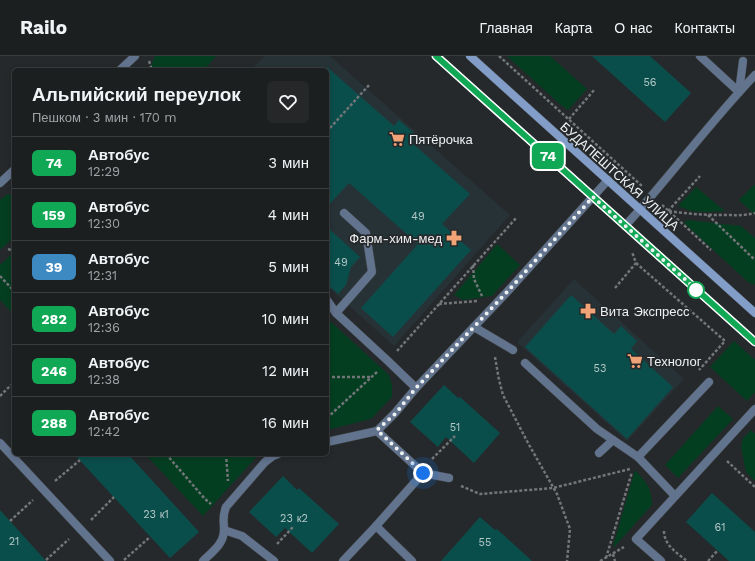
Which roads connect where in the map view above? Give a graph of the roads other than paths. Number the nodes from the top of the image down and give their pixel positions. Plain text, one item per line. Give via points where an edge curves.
1 (135, 56) edge
2 (436, 56) edge
3 (470, 56) edge
4 (700, 56) edge
5 (743, 61) dead end
6 (122, 68) edge
7 (755, 75) edge
8 (739, 92) junction
9 (12, 172) edge
10 (608, 180) junction
11 (0, 183) edge
12 (593, 197) junction
13 (640, 209) junction
14 (344, 213) dead end
15 (625, 226) junction
16 (329, 303) edge
17 (336, 313) junction
18 (755, 313) edge
19 (474, 328) junction
20 (755, 342) edge
21 (513, 350) dead end
22 (526, 363) dead end
23 (709, 382) dead end
24 (416, 388) junction
25 (755, 409) edge
26 (377, 430) junction
27 (613, 440) junction
28 (0, 442) edge
29 (329, 442) edge
30 (599, 453) dead end
31 (12, 455) edge
32 (13, 456) edge
33 (273, 456) edge
34 (638, 457) junction
35 (422, 472) junction
36 (449, 478) road end
37 (675, 496) junction
38 (376, 526) junction
39 (224, 530) junction
40 (110, 561) edge
41 (203, 561) edge
42 (274, 561) edge
43 (343, 561) edge
44 (412, 561) edge
45 (661, 561) edge

1 - 6 street
2 - 12 street
3 - 10 street, БУДАПЕШТСКАЯ УЛИЦА
4 - 8 street
5 - 8 street
7 - 8 street
8 - 13 street
9 - 11 street
10 - 12 street
10 - 13 street, БУДАПЕШТСКАЯ УЛИЦА
12 - 15 street
12 - 19 street
13 - 15 street
13 - 18 street, БУДАПЕШТСКАЯ УЛИЦА
14 - 17 street via 366,233 372,272
15 - 20 street
16 - 17 street
17 - 24 street
19 - 21 street
19 - 24 street
22 - 27 street via 597,429
23 - 34 street
24 - 26 street via 396,413
25 - 37 street
26 - 29 street
26 - 35 street
27 - 30 street
27 - 34 street
28 - 31 street
32 - 40 street
33 - 39 street via 226,508 223,515
34 - 37 street
35 - 36 street
35 - 38 street
37 - 45 street via 636,539
38 - 43 street
38 - 44 street
39 - 41 street via 223,539
39 - 42 street via 242,536

